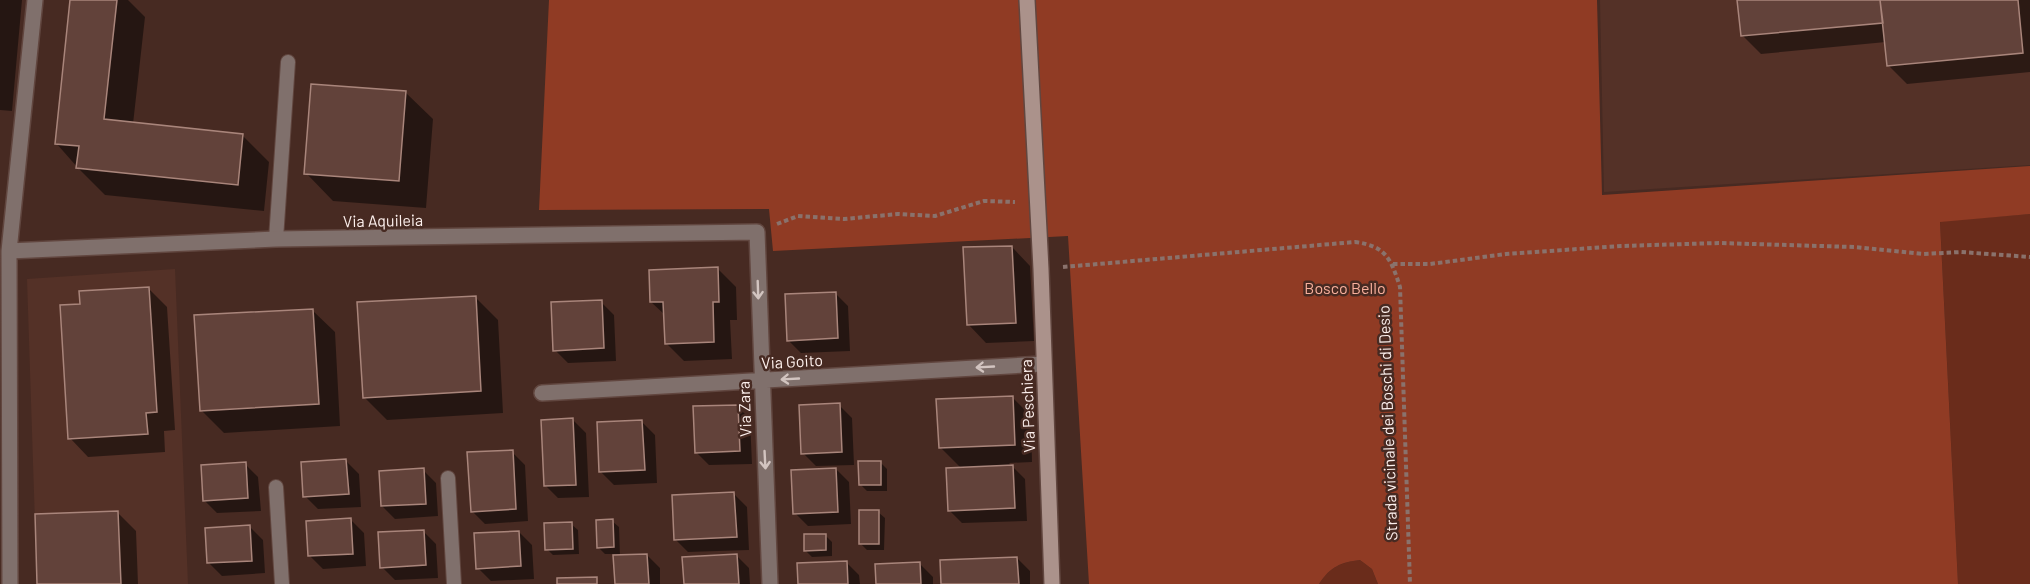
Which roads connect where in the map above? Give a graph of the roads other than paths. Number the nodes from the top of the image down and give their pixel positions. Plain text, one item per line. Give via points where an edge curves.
1 (35, 0) edge
2 (1028, 0) edge
3 (288, 62) dead end
4 (6, 218) edge
5 (757, 232) joint
6 (276, 239) junction
7 (9, 251) junction
8 (1043, 364) junction
9 (761, 380) junction
10 (542, 393) dead end
11 (448, 478) dead end
12 (276, 487) dead end
13 (10, 584) edge
14 (282, 584) edge
15 (454, 584) edge
16 (770, 584) edge
17 (1052, 584) edge

1 - 4 street
2 - 8 street, Via Peschiera
3 - 6 lane
4 - 7 street
5 - 6 street, Via Aquileia
5 -> 9 street, Via Zara
6 - 7 street, Via Aquileia
7 - 13 street
8 -> 9 street, Via Goito
8 - 17 street, Via Peschiera
9 - 10 street, Via Goito
9 -> 16 street, Via Zara
11 - 15 lane
12 - 14 lane

